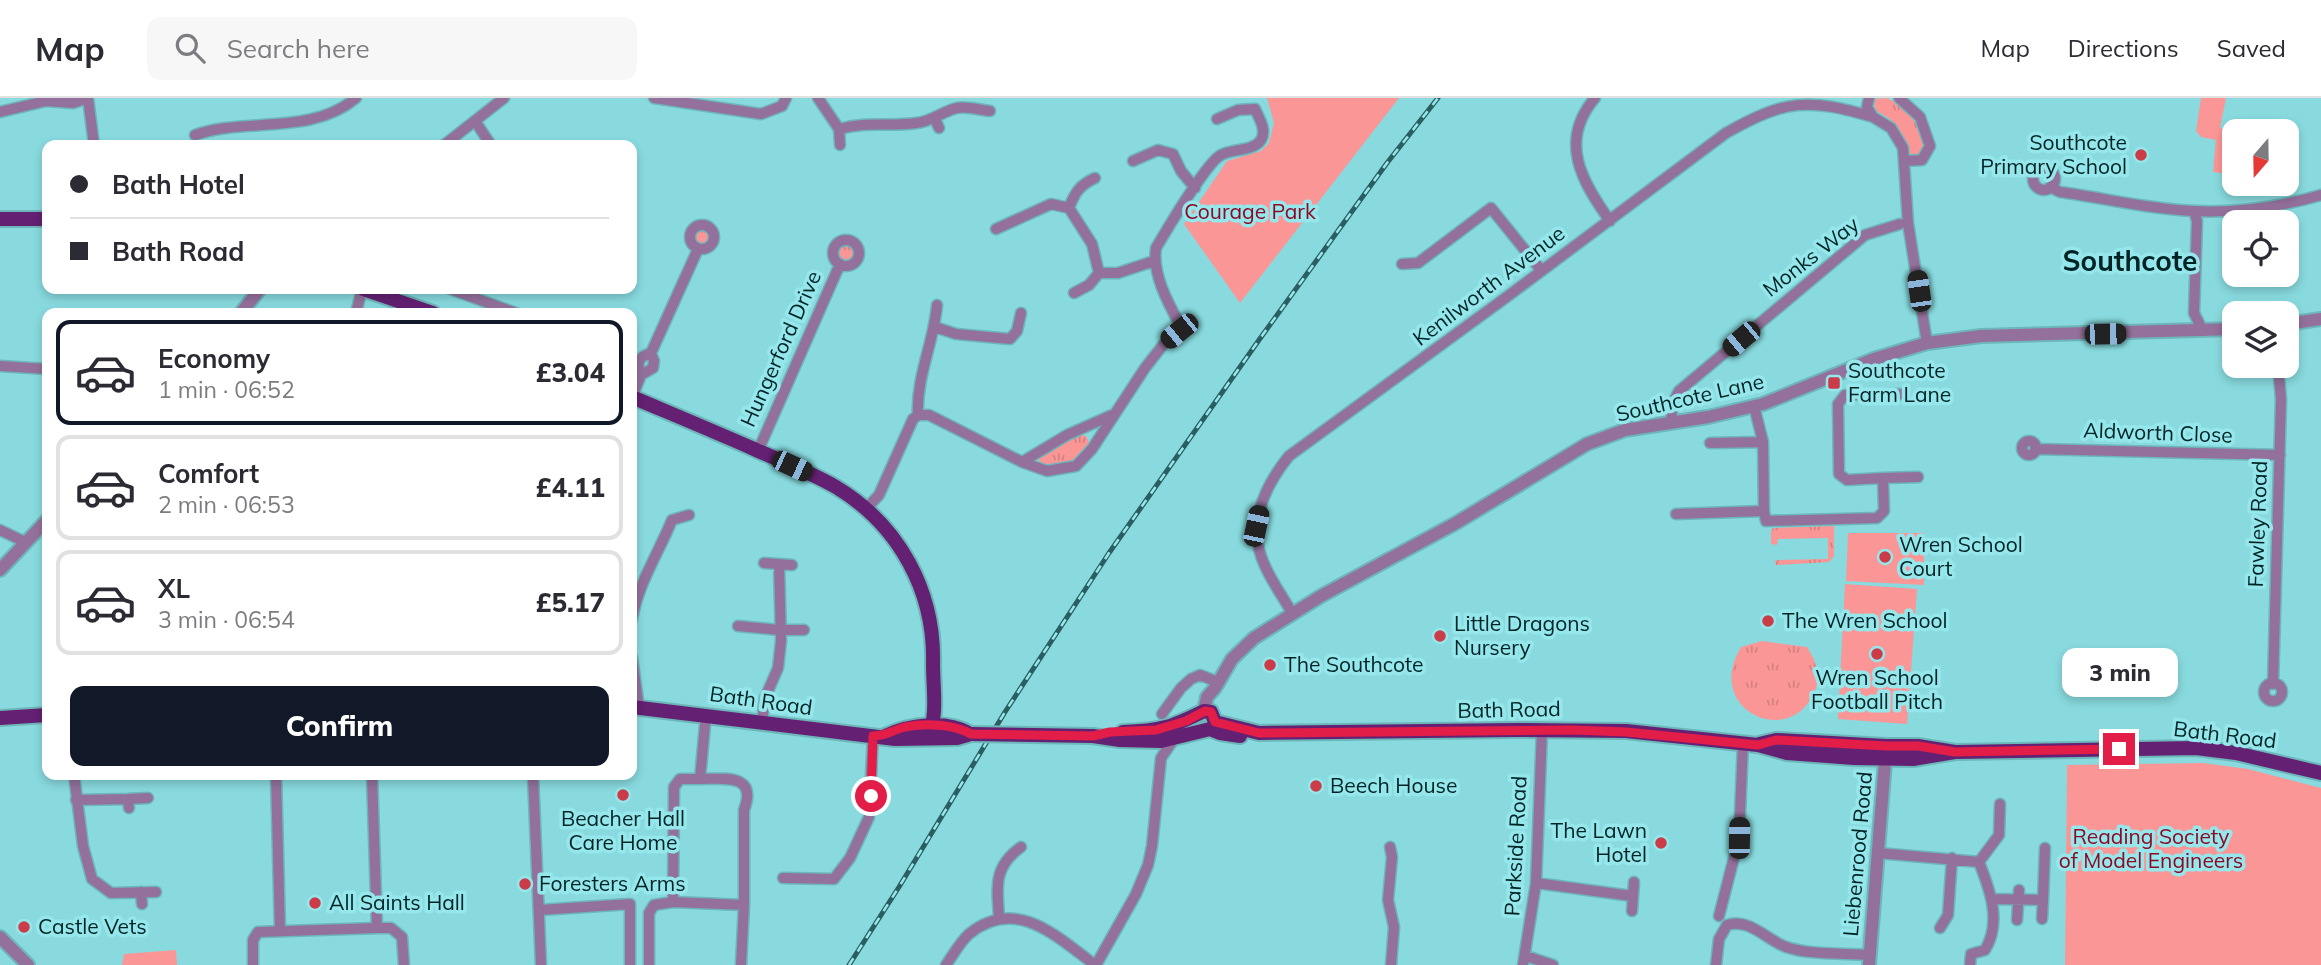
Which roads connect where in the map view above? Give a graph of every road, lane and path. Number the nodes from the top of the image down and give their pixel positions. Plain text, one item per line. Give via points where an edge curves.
1 (88, 98) edge
2 (356, 98) edge
3 (654, 98) edge
4 (786, 98) edge
5 (818, 98) edge
6 (1595, 98) edge
7 (1869, 98) edge
8 (1899, 98) edge
9 (501, 99) edge
10 (990, 111) dead end
11 (0, 112) edge
12 (1873, 117) junction
13 (1217, 119) dead end
14 (475, 121) junction
15 (839, 129) junction
16 (195, 135) dead end
17 (93, 140) edge
18 (450, 140) edge
19 (488, 140) edge
20 (840, 145) dead end
21 (1905, 161) junction
22 (1133, 162) dead end
23 (1095, 178) dead end
24 (2050, 187) dead end
25 (1195, 188) junction
26 (2321, 195) edge
27 (1069, 208) junction
28 (2194, 211) junction
29 (0, 219) edge
30 (42, 219) edge
31 (1610, 221) junction
32 (1900, 224) dead end
33 (996, 229) dead end
34 (698, 248) dead end
35 (1154, 261) junction
36 (840, 264) dead end
37 (1402, 264) dead end
38 (1541, 270) junction
39 (1099, 272) junction
40 (1074, 293) dead end
41 (256, 294) edge
42 (378, 294) edge
43 (464, 294) edge
44 (937, 304) dead end
45 (245, 308) edge
46 (418, 308) edge
47 (502, 308) edge
48 (1021, 313) dead end
49 (2321, 319) edge
50 (2299, 322) edge
51 (935, 327) junction
52 (2222, 329) edge
53 (2203, 331) junction
54 (1927, 343) junction
55 (0, 366) edge
56 (42, 369) edge
57 (2279, 378) edge
58 (637, 385) edge
59 (1903, 394) dead end
60 (637, 399) edge
61 (1754, 406) junction
62 (1113, 414) junction
63 (918, 415) junction
64 (1671, 421) junction
65 (1082, 428) junction
66 (1763, 442) junction
67 (1710, 443) dead end
68 (1092, 449) junction
69 (2035, 449) dead end
70 (758, 451) junction
71 (2280, 456) junction
72 (1022, 462) junction
73 (1918, 477) dead end
74 (1883, 478) junction
75 (866, 509) junction
76 (1676, 514) dead end
77 (689, 515) dead end
78 (1765, 516) junction
79 (42, 525) edge
80 (0, 530) edge
81 (25, 542) junction
82 (764, 563) dead end
83 (779, 564) junction
84 (792, 565) dead end
85 (0, 570) edge
86 (637, 602) edge
87 (1292, 613) junction
88 (738, 626) dead end
89 (805, 629) dead end
90 (779, 630) junction
91 (2273, 684) dead end
92 (1217, 685) junction
93 (933, 691) junction
94 (637, 707) edge
95 (1162, 714) dead end
96 (42, 715) edge
97 (706, 715) junction
98 (0, 718) edge
99 (1207, 720) junction
100 (762, 722) junction
101 (928, 730) junction
102 (1542, 730) junction
103 (962, 733) junction
104 (879, 736) junction
105 (1093, 736) junction
106 (1174, 739) junction
107 (1149, 741) junction
108 (1750, 744) junction
109 (1885, 752) junction
110 (1161, 758) junction
111 (2321, 773) edge
112 (700, 779) junction
113 (74, 780) edge
114 (276, 780) edge
115 (372, 780) edge
116 (533, 780) edge
117 (148, 798) dead end
118 (76, 800) junction
119 (2000, 804) dead end
120 (1021, 847) dead end
121 (1390, 847) dead end
122 (2045, 848) dead end
123 (1878, 853) junction
124 (1952, 858) junction
125 (1979, 862) junction
126 (783, 878) dead end
127 (1634, 882) dead end
128 (1535, 883) junction
129 (141, 892) junction
130 (156, 892) dead end
131 (2018, 895) junction
132 (1632, 896) junction
133 (1993, 899) junction
134 (2043, 900) junction
135 (673, 902) junction
136 (142, 904) dead end
137 (744, 905) junction
138 (540, 910) junction
139 (1632, 911) dead end
140 (1719, 916) dead end
141 (999, 918) junction
142 (2042, 919) dead end
143 (2017, 920) dead end
144 (377, 928) junction
145 (1940, 928) dead end
146 (281, 931) junction
147 (0, 937) edge
148 (1525, 960) edge
149 (1869, 960) edge
150 (22, 963) edge
151 (253, 965) edge
152 (404, 965) edge
153 (541, 965) edge
154 (630, 965) edge
155 (649, 965) edge
156 (741, 965) edge
157 (946, 965) edge
158 (1095, 965) edge
159 (1391, 965) edge
160 (1553, 965) edge
161 (1716, 965) edge
162 (1970, 965) edge

1 - 11 street via 73,103 46,101
1 - 17 street
2 - 16 street via 313,118 274,126 213,128
3 - 4 street via 761,114 782,106
5 - 15 street
6 - 31 street via 1577,132 1576,162 1589,192
7 - 12 street via 1867,107
8 - 21 street via 1920,117 1930,146 1922,160
9 - 14 street
10 - 15 street via 957,108 937,123 855,124
12 - 21 street via 1891,128
12 - 31 street, Kenilworth Avenue via 1839,107 1796,104 1759,114 1726,133
13 - 25 street via 1255,109 1263,134 1252,146 1221,155
14 - 18 street
14 - 19 street
15 - 20 street
21 - 54 street via 1908,223
22 - 25 street via 1157,150 1173,154
23 - 27 street via 1074,192
24 - 28 street
25 - 35 street via 1156,248
26 - 28 street via 2287,205
27 - 33 street via 1051,204
27 - 39 street via 1091,244
28 - 53 street via 2194,313
29 - 30 main road
31 - 38 street, Kenilworth Avenue
32 - 64 street, Monks Way via 1865,235 1679,391
34 - 58 street via 651,353 653,368 641,375
35 - 39 street via 1118,273
35 - 62 street via 1179,331 1163,345
36 - 70 street, Hungerford Drive
37 - 38 street via 1418,262 1491,208
38 - 87 street, Kenilworth Avenue via 1289,456 1271,478 1261,501 1258,542 1265,566
39 - 40 street via 1089,285
41 - 45 street
42 - 46 main road
43 - 47 street
44 - 51 street
48 - 51 street via 1010,339
49 - 50 street
51 - 63 street via 922,368
52 - 53 street, Southcote Lane
53 - 54 street, Southcote Lane via 1981,336
54 - 61 street, Southcote Lane
55 - 56 street
57 - 71 street, Fawley Road
59 - 74 street via 1845,395 1838,404 1839,474 1847,480
60 - 70 main road
61 - 64 street, Southcote Lane
61 - 66 street
62 - 65 street
62 - 68 street
63 - 72 street via 929,415
63 - 75 street via 879,495
64 - 87 street, Southcote Lane via 1587,444
65 - 68 street via 1090,436
65 - 72 street
66 - 67 street
66 - 78 street
68 - 72 street via 1076,466 1058,470 1046,471
69 - 71 street, Aldworth Close
70 - 75 main road via 834,486
71 - 91 street, Fawley Road
73 - 74 street
74 - 78 street via 1884,511 1877,518
75 - 93 main road via 901,548 920,583 932,627
76 - 78 street
77 - 86 street via 672,520
79 - 81 street
80 - 81 street
81 - 85 street
82 - 83 street
83 - 84 street
83 - 90 street
87 - 92 street, Southcote Lane via 1240,649
88 - 90 street
89 - 90 street
90 - 100 street via 778,668 765,698
92 - 95 street via 1200,675 1191,679
92 - 99 street, Southcote Lane via 1207,696
93 - 101 main road
93 - 103 main road via 946,716
94 - 97 main road, Bath Road
96 - 98 main road
97 - 100 main road, Bath Road
97 - 112 street
99 - 102 main road, Bath Road via 1259,733
99 - 105 main road, Bath Road
99 - 106 main road, Bath Road via 1195,733
100 - 104 main road, Bath Road
101 - 103 main road, Bath Road
101 - 104 main road, Bath Road via 895,739
102 - 108 main road, Bath Road via 1626,732
102 - 128 street, Parkside Road
103 - 105 main road, Bath Road, bridge
104 - 126 street via 869,817 850,858 835,879
105 - 107 main road, Bath Road
106 - 107 main road, Bath Road
106 - 110 street
107 - 110 street
108 - 109 main road, Bath Road via 1776,740
108 - 140 street via 1737,867
109 - 111 main road, Bath Road via 1918,746 1955,752 2196,748
109 - 123 street, Liebenrood Road
110 - 158 street via 1148,865
112 - 135 street via 680,779 674,787
112 - 137 street via 735,779 748,790
113 - 118 street
114 - 146 street
115 - 144 street
116 - 138 street
117 - 118 street via 129,803
118 - 129 street via 92,879 111,893
119 - 125 street via 1999,835
120 - 141 street via 1005,862 996,882
121 - 159 street
122 - 134 street
123 - 124 street
123 - 149 street, Liebenrood Road
124 - 125 street
124 - 145 street via 1948,915
125 - 133 street
127 - 132 street
128 - 132 street
128 - 148 street, Parkside Road
129 - 130 street
129 - 136 street
131 - 133 street
131 - 134 street
131 - 143 street
132 - 139 street
133 - 162 street via 1992,938 1985,950 1970,954
134 - 142 street
135 - 137 street
135 - 155 street via 654,905 649,913
137 - 156 street
138 - 153 street
138 - 154 street via 630,904
141 - 157 street via 968,935
141 - 158 street via 1028,920
144 - 146 street
144 - 152 street via 391,928 402,937
146 - 151 street via 255,935
147 - 150 street
148 - 160 street
149 - 161 street via 1789,948 1737,922 1727,925 1719,939

